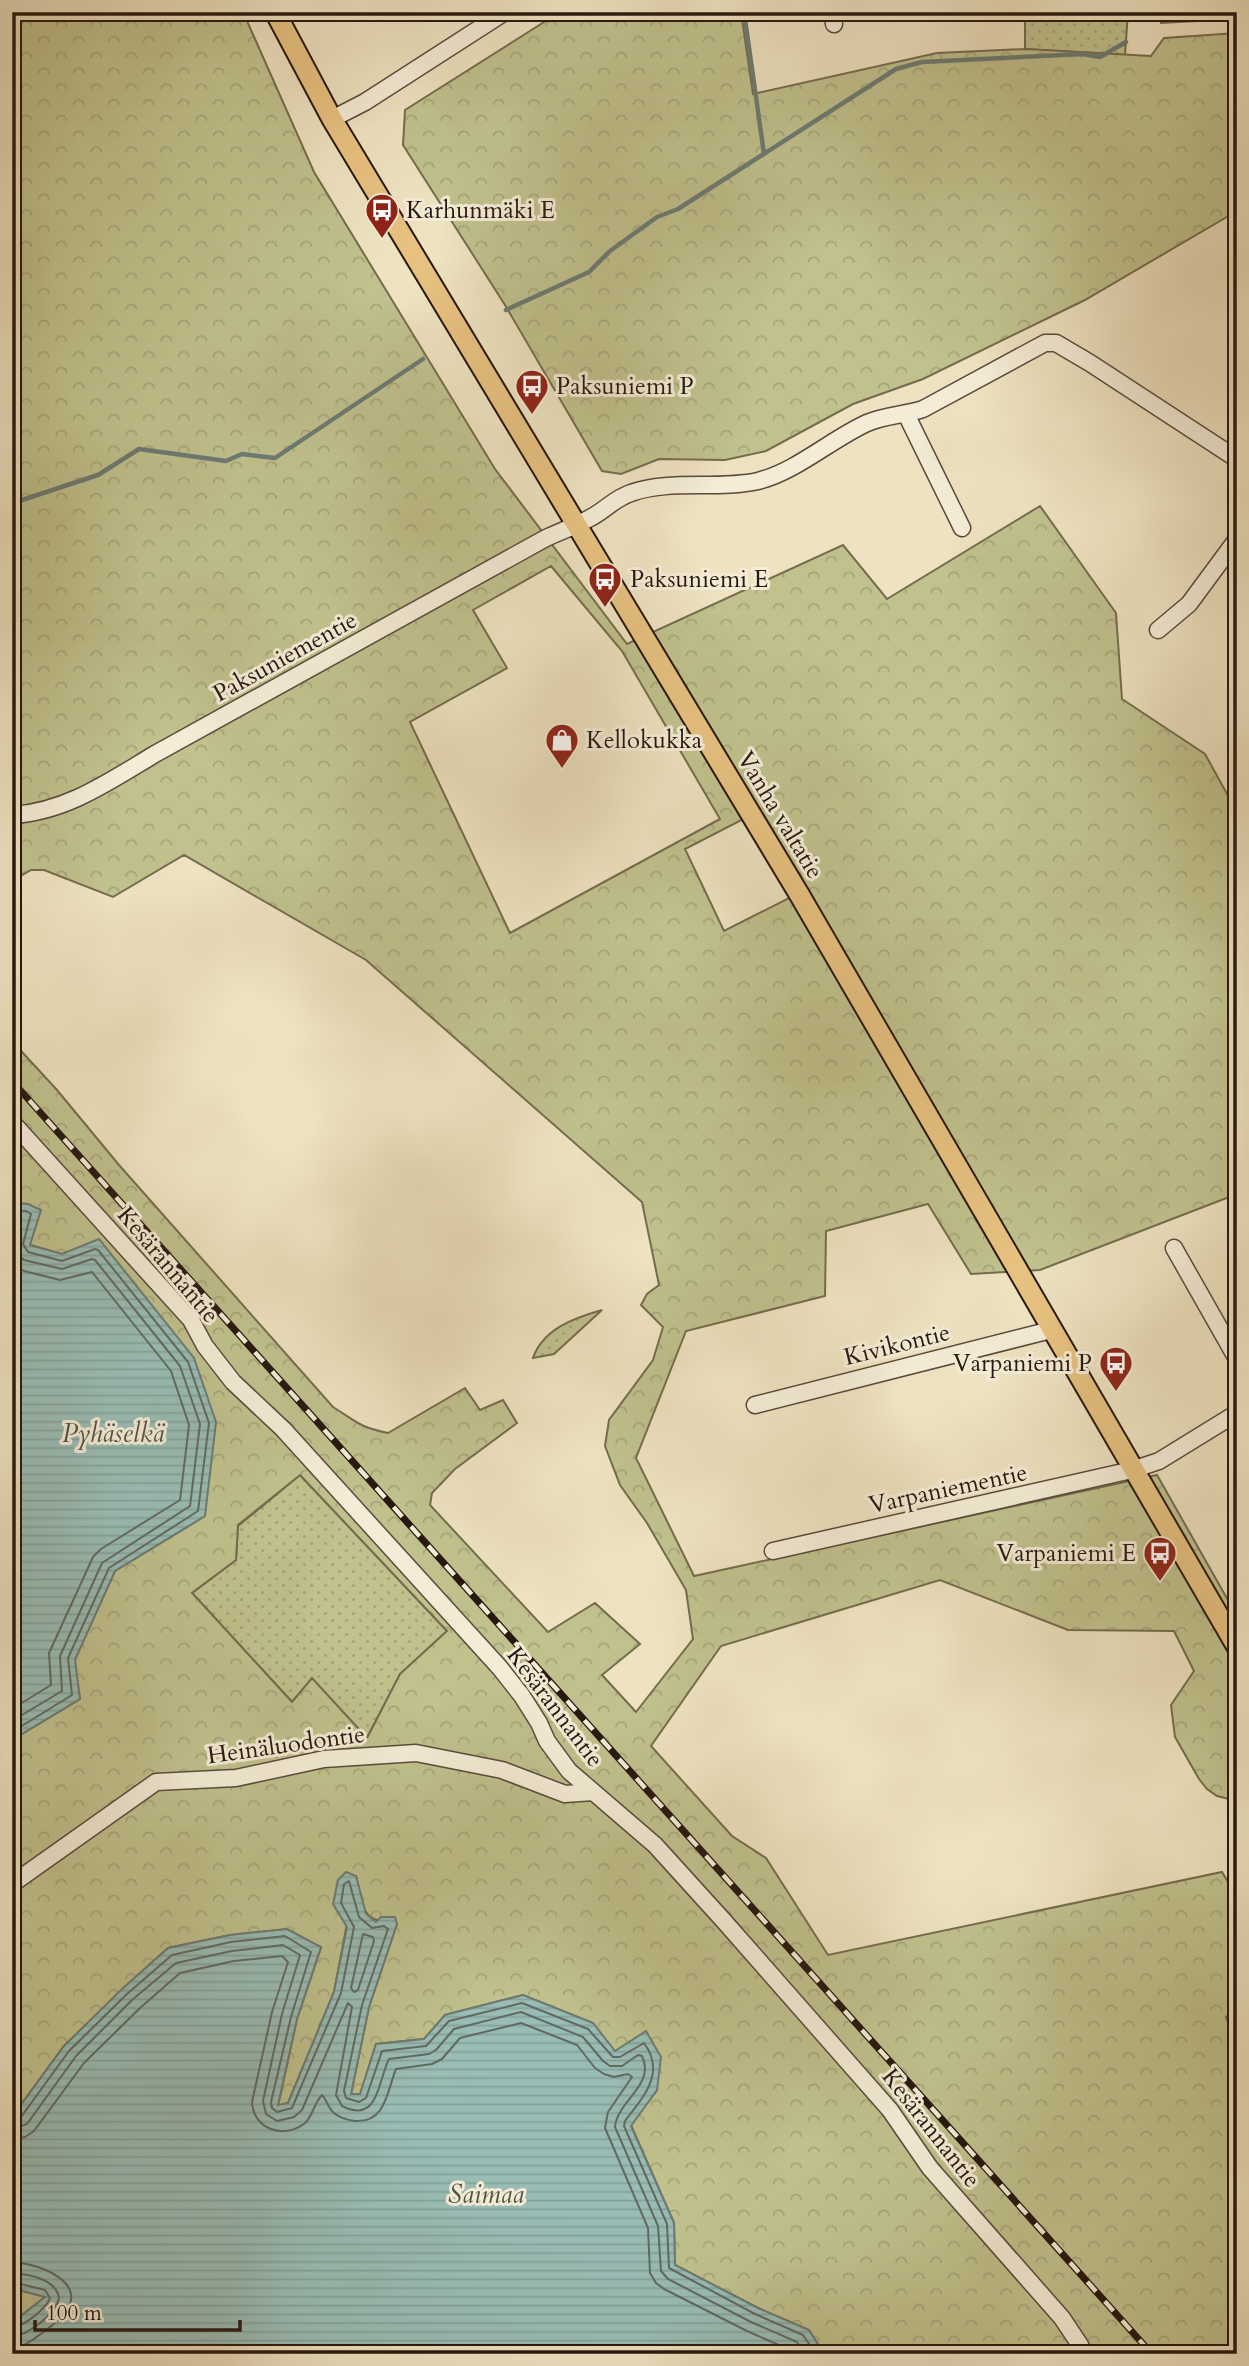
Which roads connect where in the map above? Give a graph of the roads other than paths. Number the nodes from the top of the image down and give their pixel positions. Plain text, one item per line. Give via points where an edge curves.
1 (275, 12) edge
2 (505, 12) edge
3 (332, 119) junction
4 (906, 414) junction
5 (1237, 459) edge
6 (575, 524) junction
7 (962, 528) dead end
8 (1237, 539) edge
9 (1158, 630) dead end
10 (12, 815) edge
11 (12, 1122) edge
12 (1174, 1248) dead end
13 (1051, 1330) junction
14 (1237, 1359) edge
15 (755, 1405) dead end
16 (1237, 1413) edge
17 (1132, 1470) junction
18 (773, 1551) dead end
19 (1237, 1647) edge
20 (593, 1792) junction
21 (12, 1884) edge
22 (1084, 2354) edge

1 - 3 main road, Vanha valtatie
2 - 3 street
3 - 6 main road, Vanha valtatie
4 - 5 street, Paksuniementie via 1045,343 1056,343
4 - 6 street, Paksuniementie via 867,423 759,481 631,492
4 - 7 street
6 - 10 street, Paksuniementie via 102,787 56,808
6 - 13 main road, Vanha valtatie via 799,894
8 - 9 street via 1189,604
11 - 20 street, Kesärannantie via 191,1320 233,1382 283,1429 500,1668 554,1751
12 - 14 street
13 - 15 street, Kivikontie
13 - 17 main road, Vanha valtatie
16 - 17 street, Varpaniementie via 1159,1461
17 - 18 street, Varpaniementie
17 - 19 main road, Vanha valtatie
20 - 21 street, Heinäluodontie via 565,1794 502,1770 416,1753 324,1759 236,1778 156,1782
20 - 22 street, Kesärannantie via 655,1845 890,2110 930,2168 1062,2318

